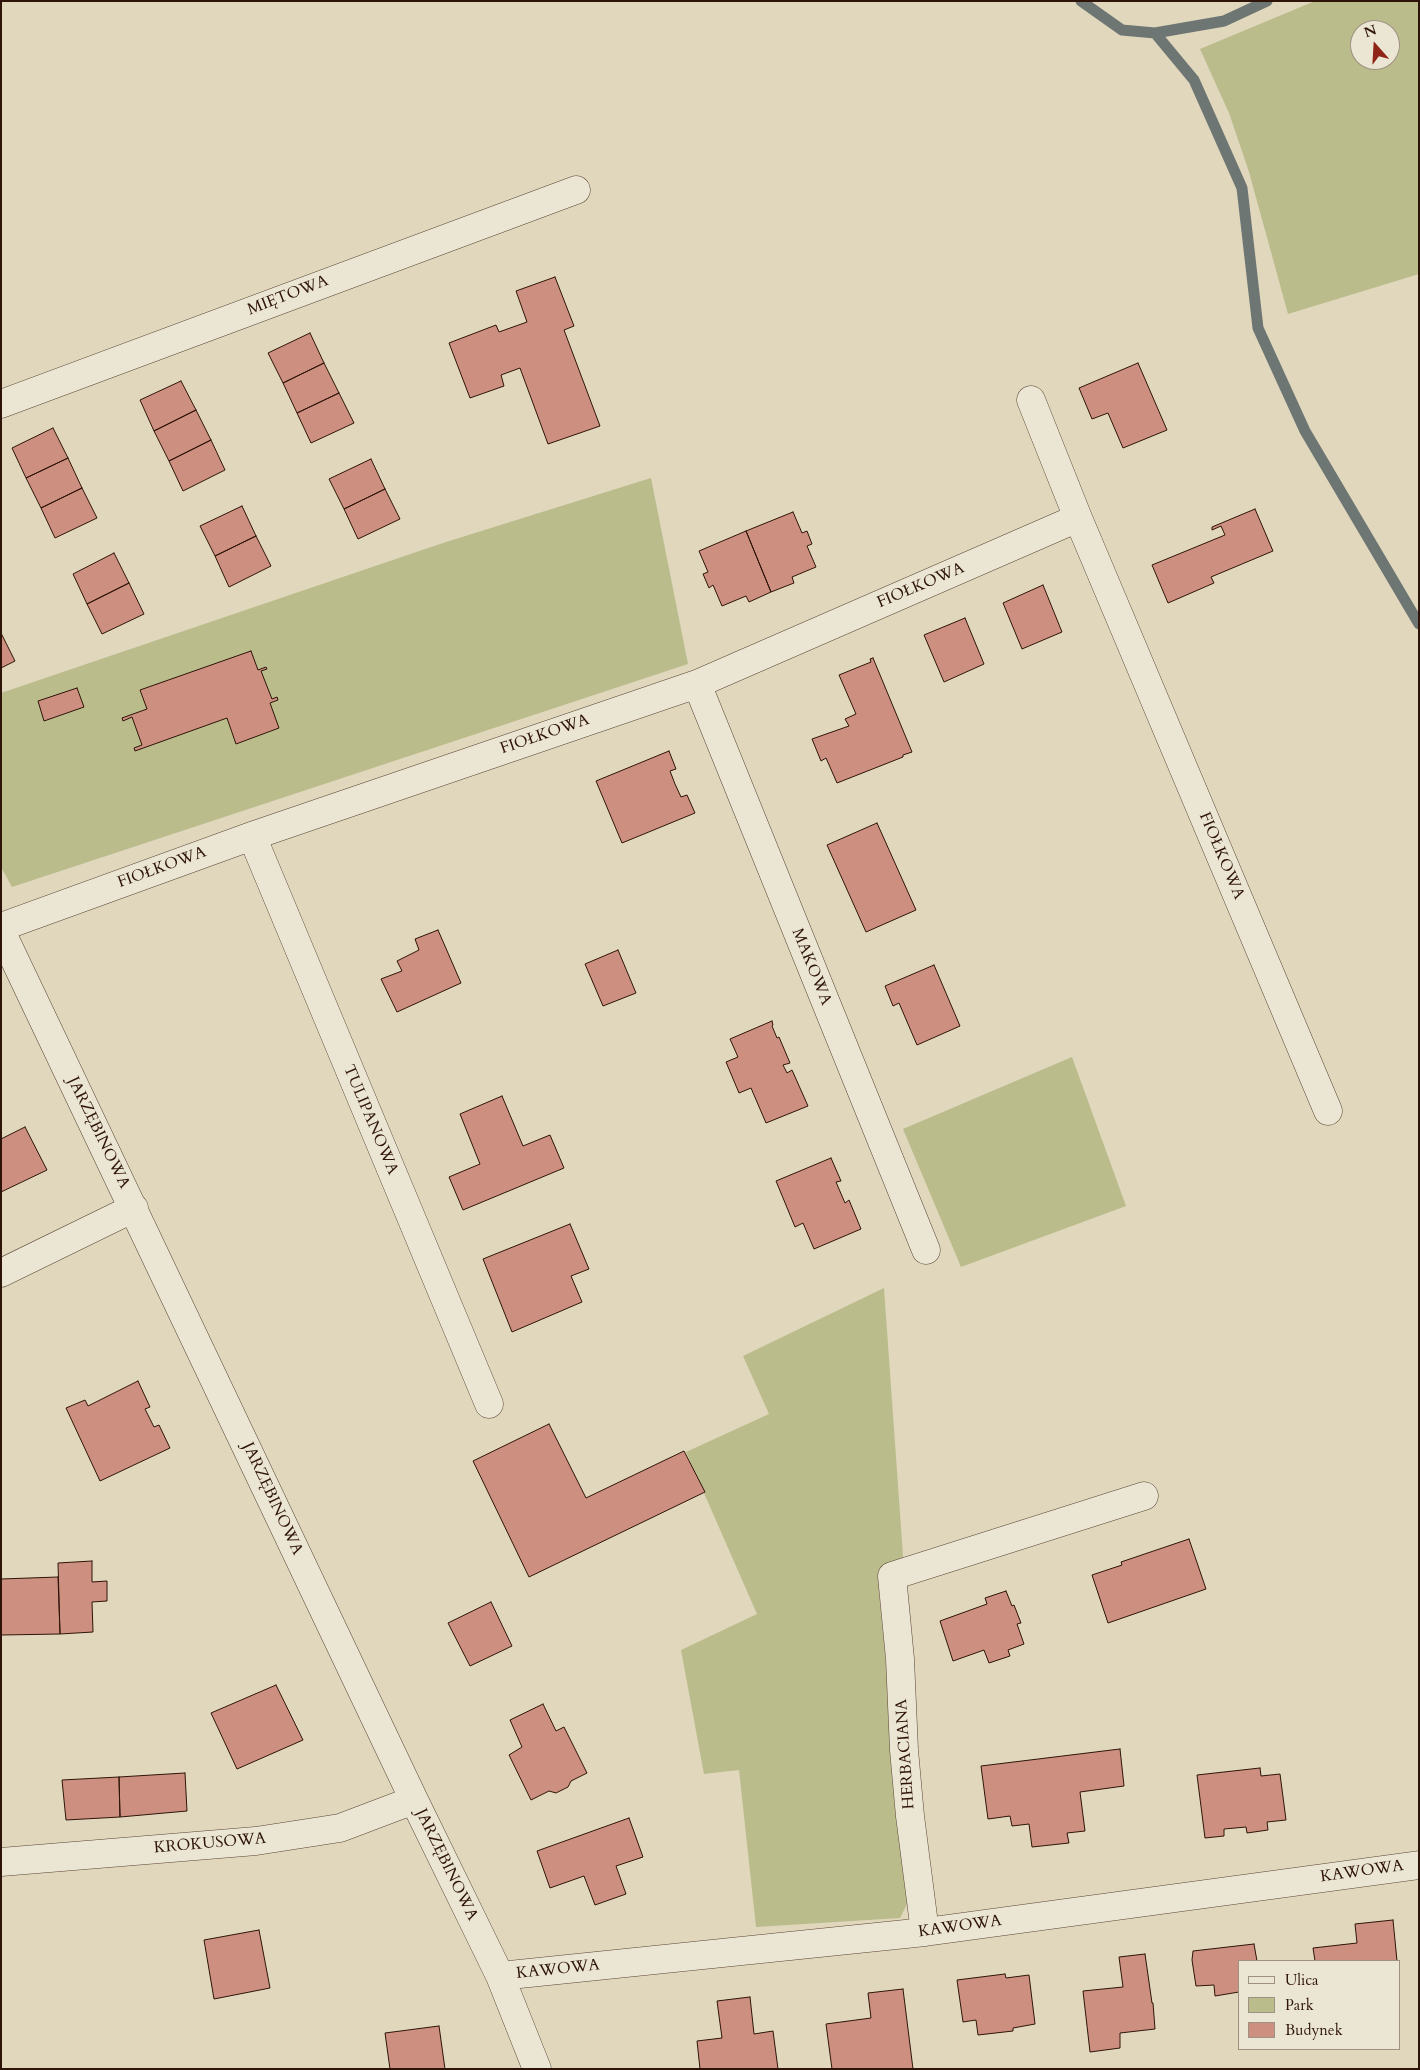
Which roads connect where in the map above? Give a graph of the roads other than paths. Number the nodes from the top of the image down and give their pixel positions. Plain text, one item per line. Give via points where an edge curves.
1 (576, 190) dead end
2 (1031, 400) dead end
3 (1, 404) edge
4 (1078, 518) junction
5 (697, 684) junction
6 (252, 836) junction
7 (1, 927) edge
8 (1, 931) edge
9 (1328, 1111) dead end
10 (134, 1208) junction
11 (926, 1250) dead end
12 (1, 1274) edge
13 (489, 1404) dead end
14 (1144, 1496) dead end
15 (414, 1800) junction
16 (1, 1862) edge
17 (1419, 1865) edge
18 (925, 1932) junction
19 (500, 1976) junction
20 (537, 2069) edge

1 - 3 street, MIĘTOWA
2 - 4 street, FIOŁKOWA
4 - 5 street, FIOŁKOWA
4 - 9 street, FIOŁKOWA
5 - 6 street, FIOŁKOWA
5 - 11 street, MAKOWA
6 - 7 street, FIOŁKOWA
6 - 13 street, TULIPANOWA
8 - 10 street, JARZĘBINOWA
10 - 12 street
10 - 15 street, JARZĘBINOWA
14 - 18 street, HERBACIANA via 892,1576 909,1806
15 - 16 street, KROKUSOWA via 340,1828 256,1841
15 - 19 street, JARZĘBINOWA
17 - 18 street, KAWOWA
18 - 19 street, KAWOWA
19 - 20 street, JARZĘBINOWA

